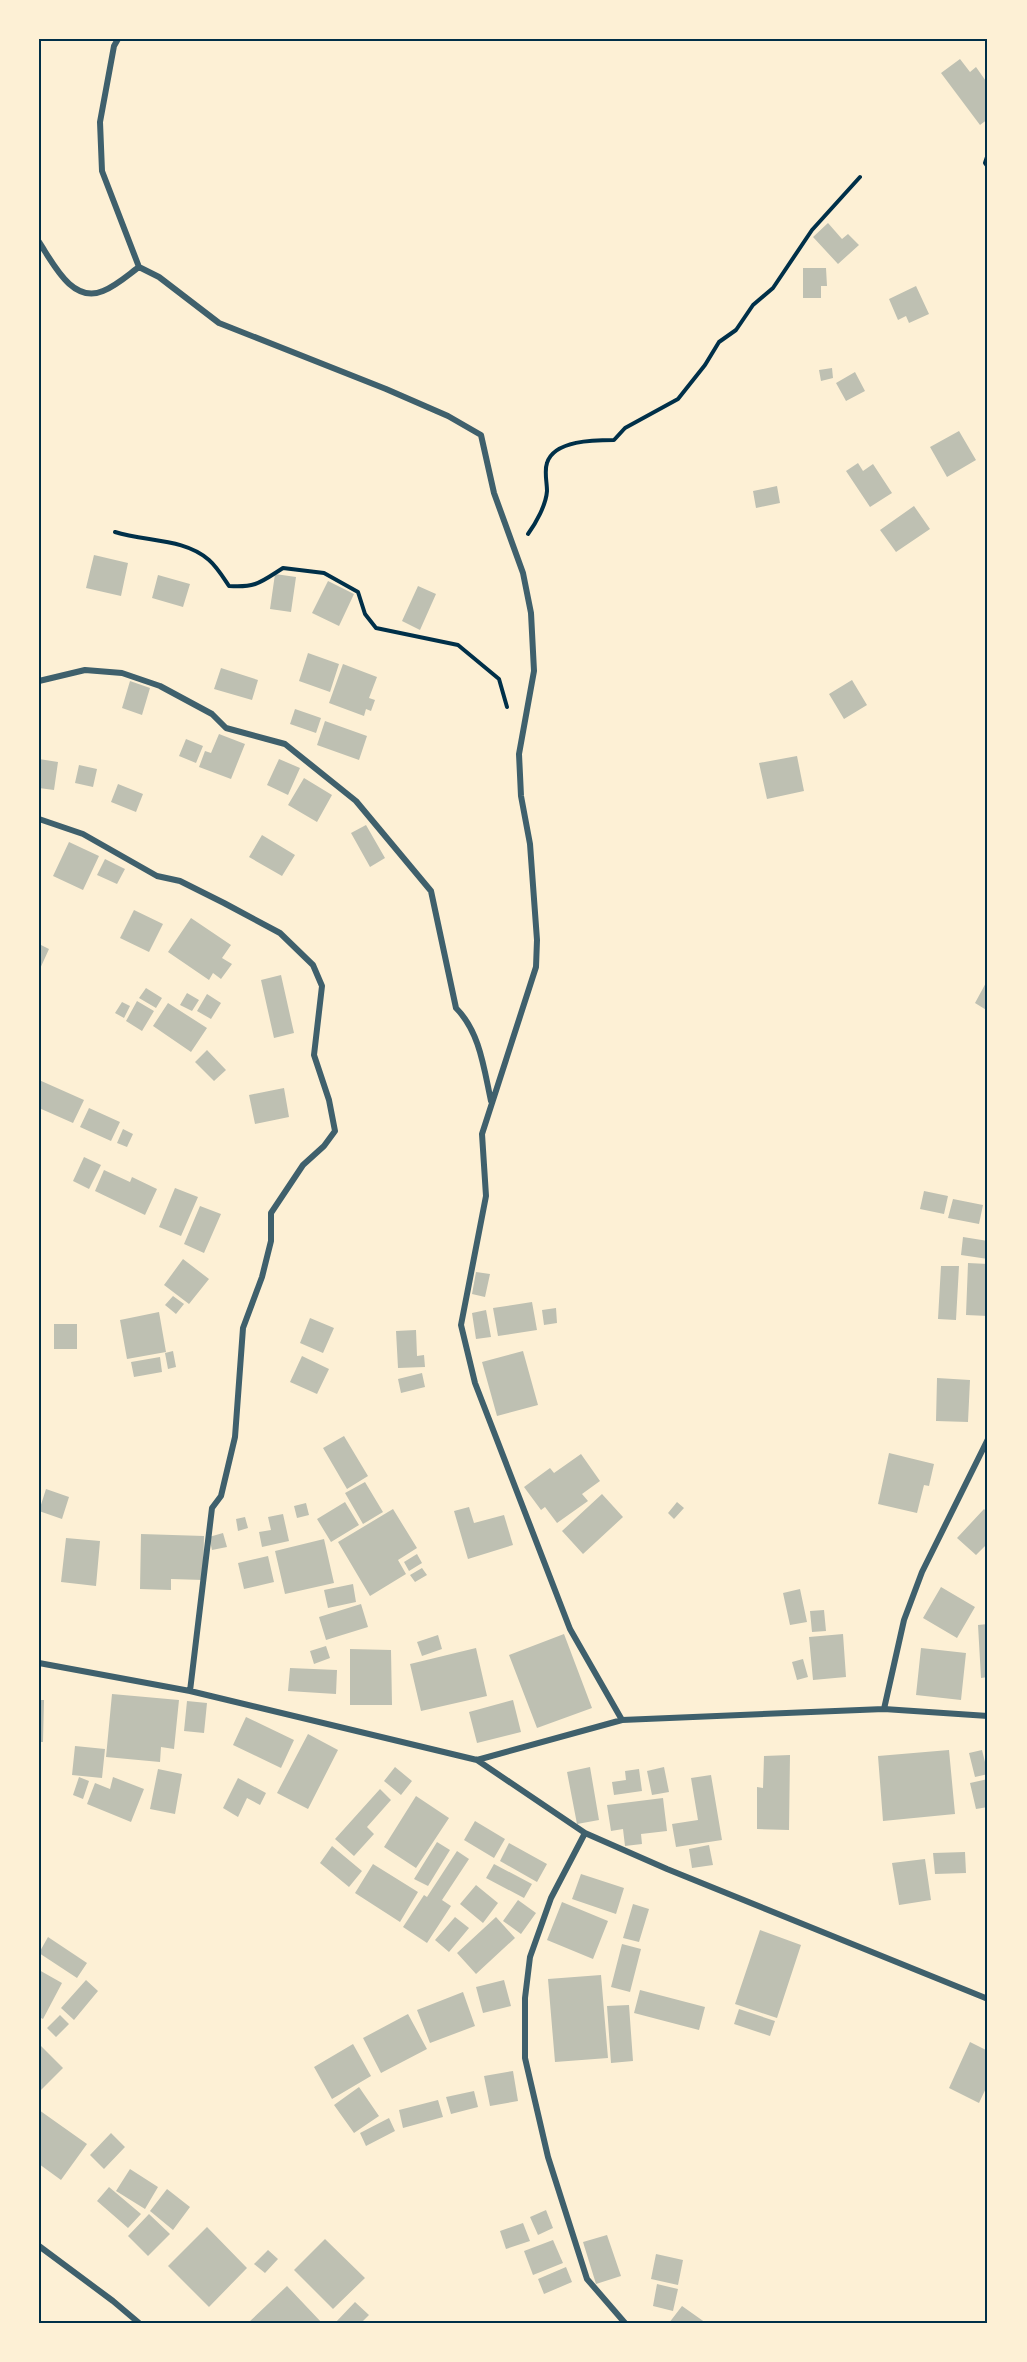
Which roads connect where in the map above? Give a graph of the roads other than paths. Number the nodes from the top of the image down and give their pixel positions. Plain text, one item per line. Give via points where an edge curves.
1 (118, 39) edge
2 (39, 242) edge
3 (139, 267) junction
4 (39, 681) edge
5 (39, 819) edge
6 (491, 1102) junction
7 (988, 1439) edge
8 (39, 1663) edge
9 (190, 1691) junction
10 (884, 1709) junction
11 (988, 1716) edge
12 (622, 1720) junction
13 (477, 1760) junction
14 (585, 1833) junction
15 (988, 1999) edge
16 (39, 2246) edge
17 (139, 2323) edge
18 (625, 2323) edge

1 - 3 street via 100,122 102,171
2 - 3 street via 67,283 85,294 103,291
3 - 6 street via 159,277 219,323 417,402 481,435 494,494 523,573 531,613 534,671 519,754 520,796 530,844 536,967
4 - 6 street via 85,670 122,673 159,686 212,714 226,728 285,744 356,801 431,891 456,1008 468,1019
5 - 9 street via 84,834 157,876 180,881 280,933 313,965 322,986 314,1055 335,1131 303,1165 271,1213 271,1241 243,1328 235,1437 221,1496 212,1508
6 - 12 street via 483,1134 486,1196 461,1325 475,1383 570,1629
7 - 10 street via 922,1572 904,1620
8 - 9 street
9 - 13 street
10 - 11 street
10 - 12 street
12 - 13 street
13 - 14 street
14 - 15 street
14 - 18 street via 551,1898 530,1957 525,2058 548,2157 587,2278
16 - 17 street

